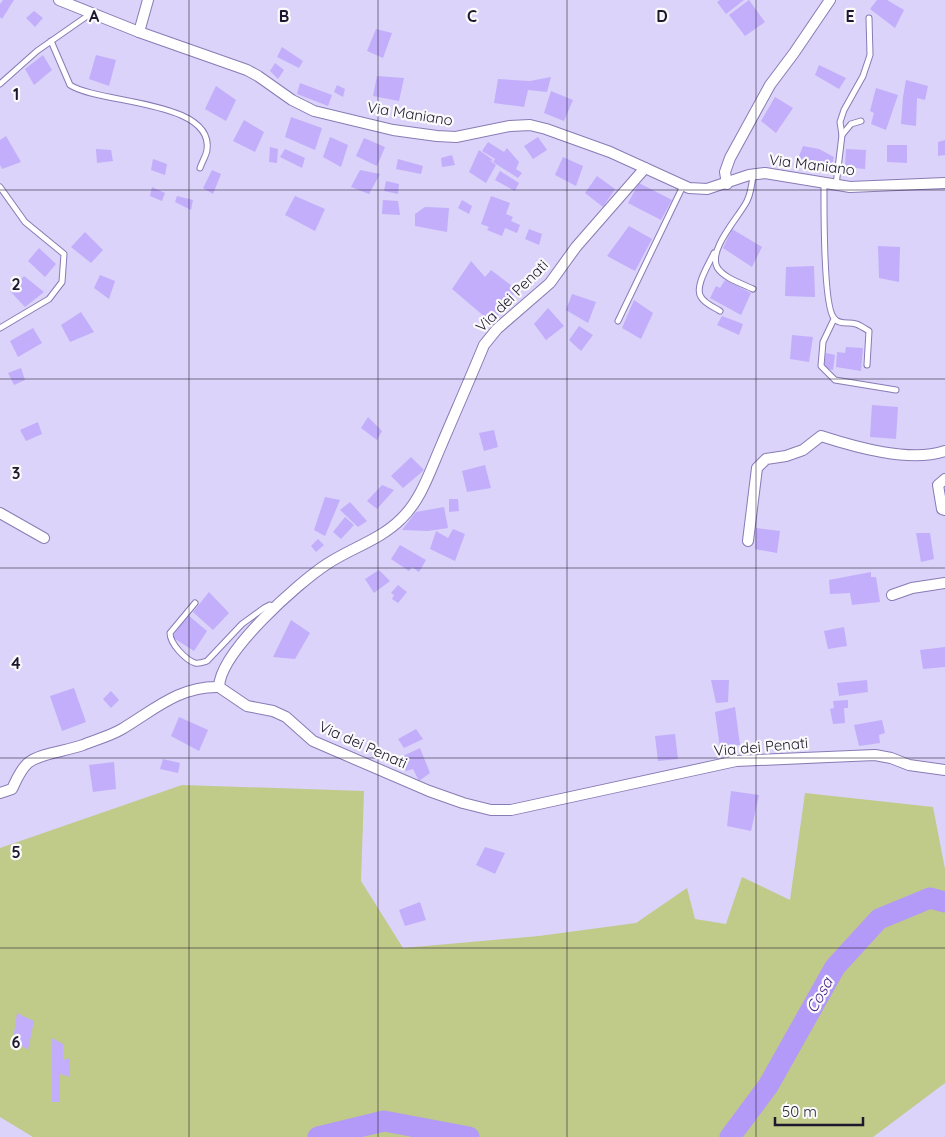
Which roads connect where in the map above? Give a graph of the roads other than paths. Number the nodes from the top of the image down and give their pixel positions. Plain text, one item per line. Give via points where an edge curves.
1 (59, 0) edge
2 (148, 0) edge
3 (830, 0) edge
4 (90, 14) junction
5 (869, 18) dead end
6 (138, 32) junction
7 (51, 41) junction
8 (0, 84) edge
9 (861, 121) dead end
10 (842, 136) junction
11 (200, 168) dead end
12 (645, 168) junction
13 (753, 175) junction
14 (824, 183) junction
15 (945, 183) edge
16 (727, 184) junction
17 (836, 185) junction
18 (683, 186) junction
19 (0, 187) edge
20 (717, 248) junction
21 (753, 289) dead end
22 (720, 311) dead end
23 (834, 319) junction
24 (618, 321) dead end
25 (0, 328) edge
26 (867, 366) dead end
27 (896, 390) dead end
28 (945, 451) edge
29 (945, 479) edge
30 (945, 510) edge
31 (0, 513) edge
32 (44, 538) dead end
33 (748, 541) dead end
34 (945, 583) edge
35 (892, 595) dead end
36 (195, 603) dead end
37 (275, 607) junction
38 (219, 687) junction
39 (945, 770) edge
40 (0, 793) edge

1 - 4 street, Via Maniano
2 - 6 street
3 - 16 street via 770,86 730,158 725,172
4 - 6 street, Via Maniano
4 - 7 lane
5 - 10 lane via 870,55 863,76 844,110 840,122
6 - 12 street, Via Maniano via 247,70 314,111 393,130 437,136 456,137 530,125
7 - 8 lane
7 - 11 lane via 70,86 77,90 164,109 193,121 201,128 207,149
9 - 10 lane via 851,124
10 - 17 lane
12 - 18 street, Via Maniano
12 - 37 street, Via dei Penati via 550,283 497,329 484,345 419,496 402,519 382,534 328,563
13 - 14 street, Via Maniano via 765,173
13 - 16 street, Via Maniano
13 - 20 lane via 747,200
14 - 17 street, Via Maniano
14 - 23 lane via 825,255 830,310
15 - 17 street, Via Maniano
16 - 18 street, Via Maniano via 707,189
18 - 24 lane
19 - 25 lane via 25,222 64,254 62,282 49,299
20 - 21 lane via 717,267
20 - 22 lane via 698,286 699,296
23 - 26 lane via 869,331
23 - 27 lane via 824,342 821,366 826,373 834,380
28 - 33 street via 932,455 860,449 821,436 804,450 766,459 757,468
29 - 30 street via 938,485 942,509
31 - 32 street
34 - 35 street
36 - 37 lane via 170,633 170,640 195,663 207,661 242,624 264,608
37 - 38 street, Via dei Penati via 238,648 222,674
38 - 39 street, Via dei Penati via 247,706 286,716 313,741 429,791 491,810 512,810 736,761 875,754 909,765
38 - 40 street via 204,687 173,697 120,730 37,758 28,763 12,789

